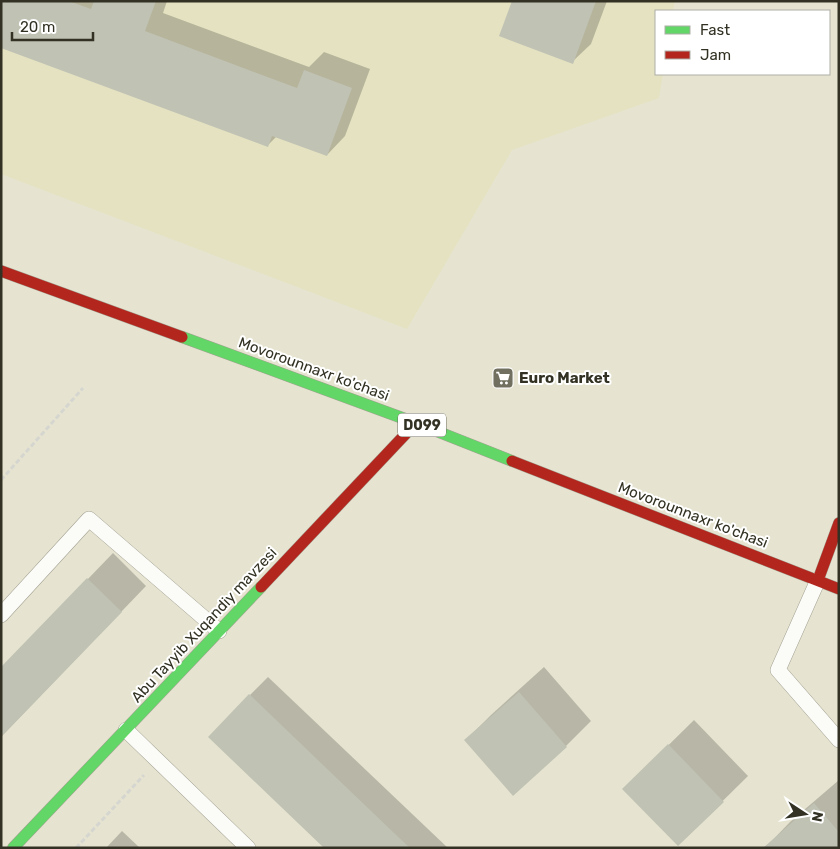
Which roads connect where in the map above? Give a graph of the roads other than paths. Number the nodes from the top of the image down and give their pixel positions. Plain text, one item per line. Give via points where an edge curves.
1 (1, 271) edge
2 (416, 422) junction
3 (839, 523) edge
4 (818, 580) junction
5 (839, 589) edge
6 (1, 615) edge
7 (219, 631) junction
8 (126, 730) junction
9 (839, 740) edge
10 (13, 848) edge
11 (248, 848) edge

1 - 2 main road, Movorounnaxr ko'chasi / D099
2 - 4 main road, Movorounnaxr ko'chasi / D099
2 - 7 main road, Abu Tayyib Xuqandiy mavzesi
3 - 4 main road
4 - 5 main road, Movorounnaxr ko'chasi / D099
4 - 9 lane via 778,670
6 - 7 lane via 89,520
7 - 8 main road, Abu Tayyib Xuqandiy mavzesi
8 - 10 main road, Abu Tayyib Xuqandiy mavzesi
8 - 11 lane

